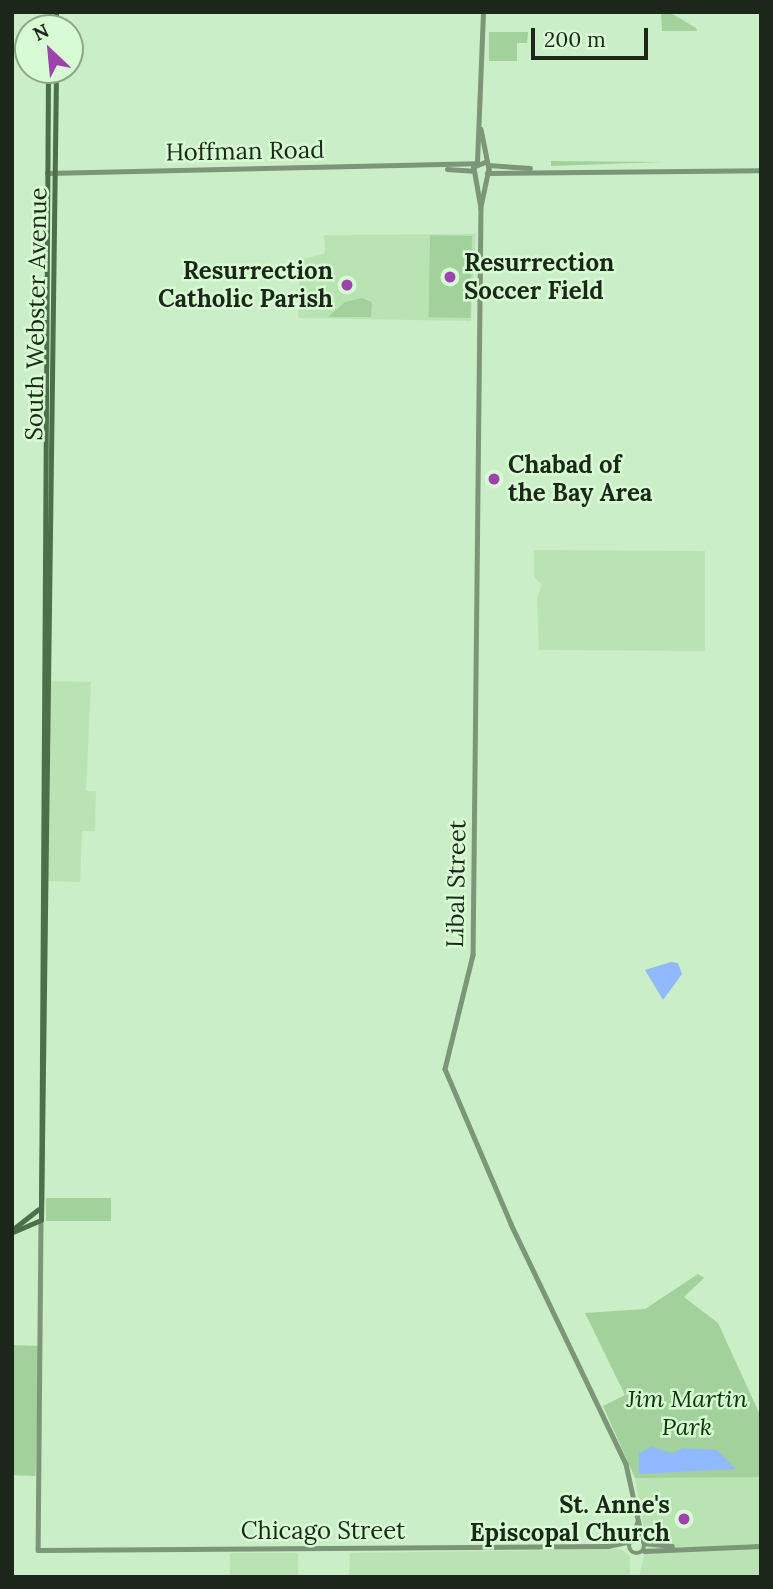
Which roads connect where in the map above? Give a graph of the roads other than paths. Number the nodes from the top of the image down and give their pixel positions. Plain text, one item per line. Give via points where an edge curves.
1 (483, 12) edge
2 (48, 84) edge
3 (56, 84) edge
4 (481, 129) junction
5 (476, 162) junction
6 (486, 163) junction
7 (444, 168) junction
8 (531, 169) junction
9 (761, 170) edge
10 (47, 173) junction
11 (55, 173) junction
12 (475, 173) junction
13 (486, 174) junction
14 (481, 208) junction
15 (38, 1209) junction
16 (41, 1220) junction
17 (12, 1231) edge
18 (638, 1514) junction
19 (633, 1540) junction
20 (644, 1542) junction
21 (608, 1546) junction
22 (761, 1546) edge
23 (673, 1547) junction
24 (632, 1551) junction
25 (644, 1551) junction

1 - 4 street
2 - 10 main road, South Webster Avenue
3 - 11 main road, South Webster Avenue
4 - 5 street
4 - 6 street
5 - 6 street, Hoffman Road
5 - 7 street, Hoffman Road
5 - 12 street, Libal Street
6 - 8 street
6 - 13 street, Libal Street
7 - 11 street, Hoffman Road
7 - 12 street, Hoffman Road
8 - 9 street
8 - 13 street
10 - 11 street, Hoffman Road
10 - 15 main road, South Webster Avenue
11 - 16 main road, South Webster Avenue
12 - 13 street, Hoffman Road
12 - 14 street, Libal Street
13 - 14 street, Libal Street
14 - 18 street, Libal Street via 473,954 445,1069 511,1224 626,1464
15 - 16 main road, South Webster Avenue
15 - 17 main road
16 - 17 main road
16 - 21 street, Chicago Street via 38,1550
18 - 19 street, Libal Street
18 - 20 street, Libal Street
19 - 20 street
19 - 21 street, Chicago Street
19 - 24 street, Libal Street
20 - 23 street
20 - 25 street, Libal Street
21 - 24 street, Chicago Street
22 - 23 street, Chicago Street
23 - 25 street, Chicago Street
24 - 25 street, Chicago Street

